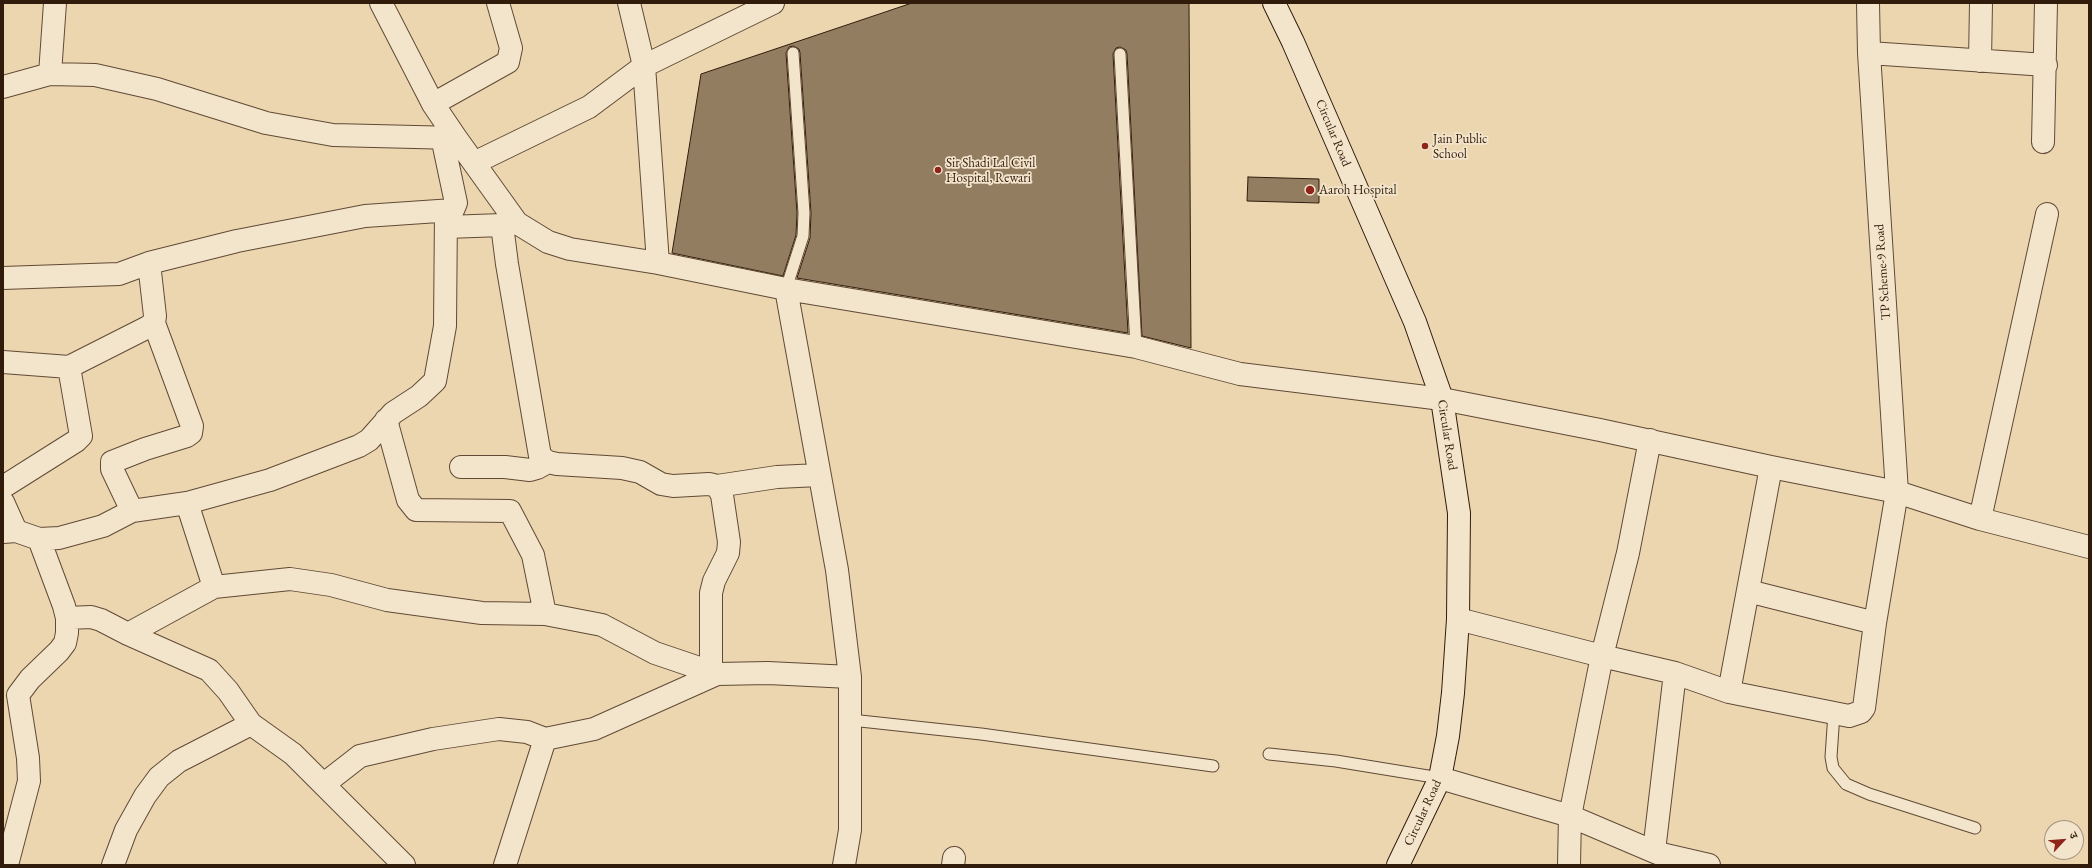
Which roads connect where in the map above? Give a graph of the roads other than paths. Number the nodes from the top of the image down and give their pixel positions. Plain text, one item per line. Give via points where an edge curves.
1 (55, 3) edge
2 (382, 3) edge
3 (498, 3) edge
4 (629, 3) edge
5 (773, 3) edge
6 (1274, 3) edge
7 (1868, 3) edge
8 (1981, 3) edge
9 (2046, 3) edge
10 (793, 53) dead end
11 (1869, 53) junction
12 (1120, 54) dead end
13 (1980, 61) junction
14 (2046, 65) junction
15 (644, 66) junction
16 (50, 74) junction
17 (3, 87) edge
18 (433, 104) junction
19 (449, 138) junction
20 (2043, 142) dead end
21 (476, 162) junction
22 (2047, 214) dead end
23 (447, 219) junction
24 (509, 224) junction
25 (149, 263) junction
26 (658, 264) junction
27 (3, 278) edge
28 (786, 289) junction
29 (154, 323) junction
30 (1136, 347) junction
31 (3, 362) edge
32 (69, 367) junction
33 (1442, 399) junction
34 (386, 420) junction
35 (1650, 440) junction
36 (548, 462) junction
37 (461, 466) dead end
38 (1771, 467) junction
39 (819, 475) junction
40 (717, 486) junction
41 (3, 487) edge
42 (1898, 492) junction
43 (3, 502) edge
44 (187, 503) junction
45 (132, 511) junction
46 (1980, 519) junction
47 (10, 532) edge
48 (39, 539) junction
49 (2089, 547) edge
50 (214, 587) junction
51 (1748, 591) junction
52 (545, 614) junction
53 (67, 618) junction
54 (1458, 619) junction
55 (1875, 623) junction
56 (128, 634) junction
57 (1602, 656) junction
58 (714, 672) junction
59 (1675, 673) junction
60 (850, 677) junction
61 (1729, 692) junction
62 (10, 696) edge
63 (1834, 713) junction
64 (851, 720) junction
65 (251, 724) junction
66 (545, 739) junction
67 (1269, 754) dead end
68 (1213, 766) dead end
69 (1440, 778) junction
70 (324, 784) junction
71 (1570, 816) junction
72 (1975, 828) dead end
73 (1656, 856) edge
74 (6, 865) edge
75 (113, 865) edge
76 (404, 865) edge
77 (505, 865) edge
78 (844, 865) edge
79 (1398, 865) edge
80 (1569, 865) edge
81 (1709, 865) edge

1 - 16 street
2 - 18 street
3 - 18 street via 511,48 508,62
4 - 15 street
5 - 15 street
6 - 33 street, Circular Road via 1415,322
7 - 11 street, TP Scheme-9 Road
8 - 13 street
9 - 14 street
10 - 28 lane via 804,213 803,236
11 - 13 street
11 - 42 street, TP Scheme-9 Road
12 - 30 lane
13 - 14 street
14 - 20 street
15 - 21 street via 589,107
15 - 26 street
16 - 17 street
16 - 19 street via 95,75 156,89 266,123 333,135
18 - 19 street
19 - 21 street
19 - 23 street via 456,203
21 - 24 street
22 - 46 street
23 - 24 street
23 - 25 street via 365,216 237,241
23 - 34 street via 445,326 435,381
24 - 26 street via 570,249
24 - 36 street via 506,264 538,452
25 - 27 street via 119,274
25 - 29 street
26 - 28 street
28 - 30 street
28 - 39 street
29 - 32 street
29 - 45 street via 192,426 191,433 187,436 112,462 112,469
30 - 33 street via 1240,374
31 - 32 street
32 - 41 street via 81,436
33 - 35 street
33 - 54 street, Circular Road via 1459,513
34 - 44 street via 370,440 359,446 270,480
34 - 52 street via 408,500 416,510 510,511 533,555
35 - 38 street
35 - 57 street via 1628,553
36 - 37 street via 530,470
36 - 40 street via 622,468 640,472 661,484 673,486
38 - 42 street
38 - 51 street
39 - 40 street via 777,477
39 - 60 street via 837,570
40 - 58 street via 722,495 729,542 728,553 711,593
42 - 46 street
42 - 55 street, TP Scheme-9 Road
43 - 47 street
44 - 45 street
44 - 50 street
45 - 48 street via 103,526 59,538
46 - 49 street
47 - 48 street
48 - 53 street
50 - 52 street via 290,579 330,585 387,600 482,613
50 - 56 street
51 - 55 street
51 - 61 street
52 - 58 street via 602,625 655,653
53 - 56 street via 91,617
53 - 62 street via 65,643
54 - 57 street, TP Scheme-9 Road
54 - 69 street, Circular Road via 1452,708
55 - 63 street, TP Scheme-9 Road via 1864,708 1857,715
56 - 65 street via 208,670 228,691
57 - 59 street, TP Scheme-9 Road
57 - 71 street
58 - 60 street
58 - 66 street via 594,729
59 - 61 street, TP Scheme-9 Road
59 - 73 street
60 - 64 street
61 - 63 street, TP Scheme-9 Road
62 - 74 street via 28,758 29,781
63 - 72 lane via 1830,757 1833,768 1846,784 1869,794
64 - 68 lane via 981,734
64 - 78 street via 850,830
65 - 70 street via 293,754
65 - 75 street via 179,761 159,777 126,830
66 - 70 street via 527,732 499,729 433,738 360,756
66 - 77 street
67 - 69 lane via 1336,761
69 - 71 street
69 - 79 street, Circular Road
70 - 76 street
71 - 73 street
71 - 80 street
73 - 81 street

